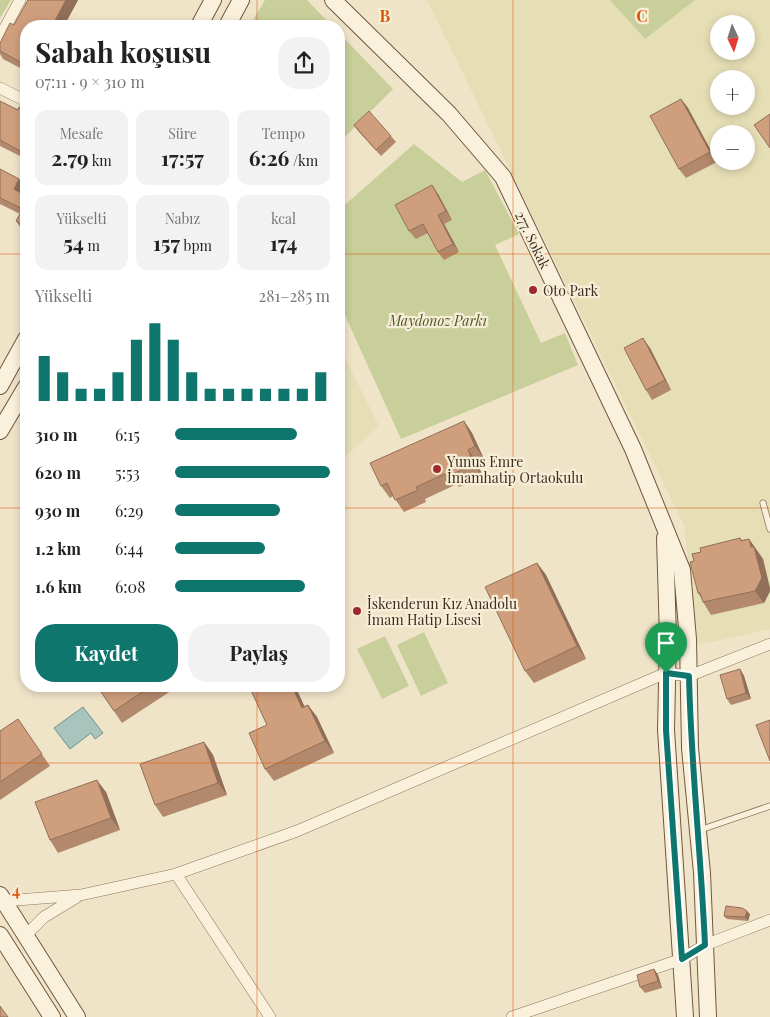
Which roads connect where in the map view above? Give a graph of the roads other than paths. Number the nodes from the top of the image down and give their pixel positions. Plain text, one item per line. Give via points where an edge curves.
1 (20, 0) edge
2 (213, 0) edge
3 (241, 0) edge
4 (333, 0) edge
5 (202, 20) edge
6 (230, 20) edge
7 (0, 37) edge
8 (0, 88) edge
9 (20, 98) edge
10 (20, 350) edge
11 (0, 386) edge
12 (20, 396) edge
13 (0, 431) edge
14 (763, 502) dead end
15 (665, 526) junction
16 (770, 528) edge
17 (770, 644) edge
18 (666, 673) junction
19 (689, 676) junction
20 (770, 806) edge
21 (698, 830) junction
22 (176, 874) junction
23 (81, 895) junction
24 (2, 898) edge
25 (770, 920) edge
26 (0, 935) edge
27 (26, 935) junction
28 (705, 945) junction
29 (682, 959) junction
30 (52, 1017) edge
31 (77, 1017) edge
32 (270, 1017) edge
33 (512, 1017) edge
34 (686, 1017) edge
35 (708, 1017) edge

1 - 7 street
2 - 5 street
3 - 6 street
4 - 15 street, 277. Sokak via 449,114 503,177 633,450
8 - 9 street
10 - 11 street
12 - 13 street
14 - 16 lane
15 - 18 street, 277. Sokak
15 - 19 street, 277. Sokak via 682,570
17 - 19 street
18 - 19 street
18 - 22 street via 297,831
18 - 29 street, 277. Sokak via 666,730
19 - 21 street, 277. Sokak via 690,748
20 - 21 lane
21 - 28 street, 277. Sokak
22 - 23 street
22 - 32 street
23 - 24 street
23 - 27 street via 44,917
24 - 27 street
25 - 28 street
26 - 30 street
27 - 31 street
28 - 29 street
28 - 35 street, 277. Sokak
29 - 33 street
29 - 34 street, 277. Sokak

